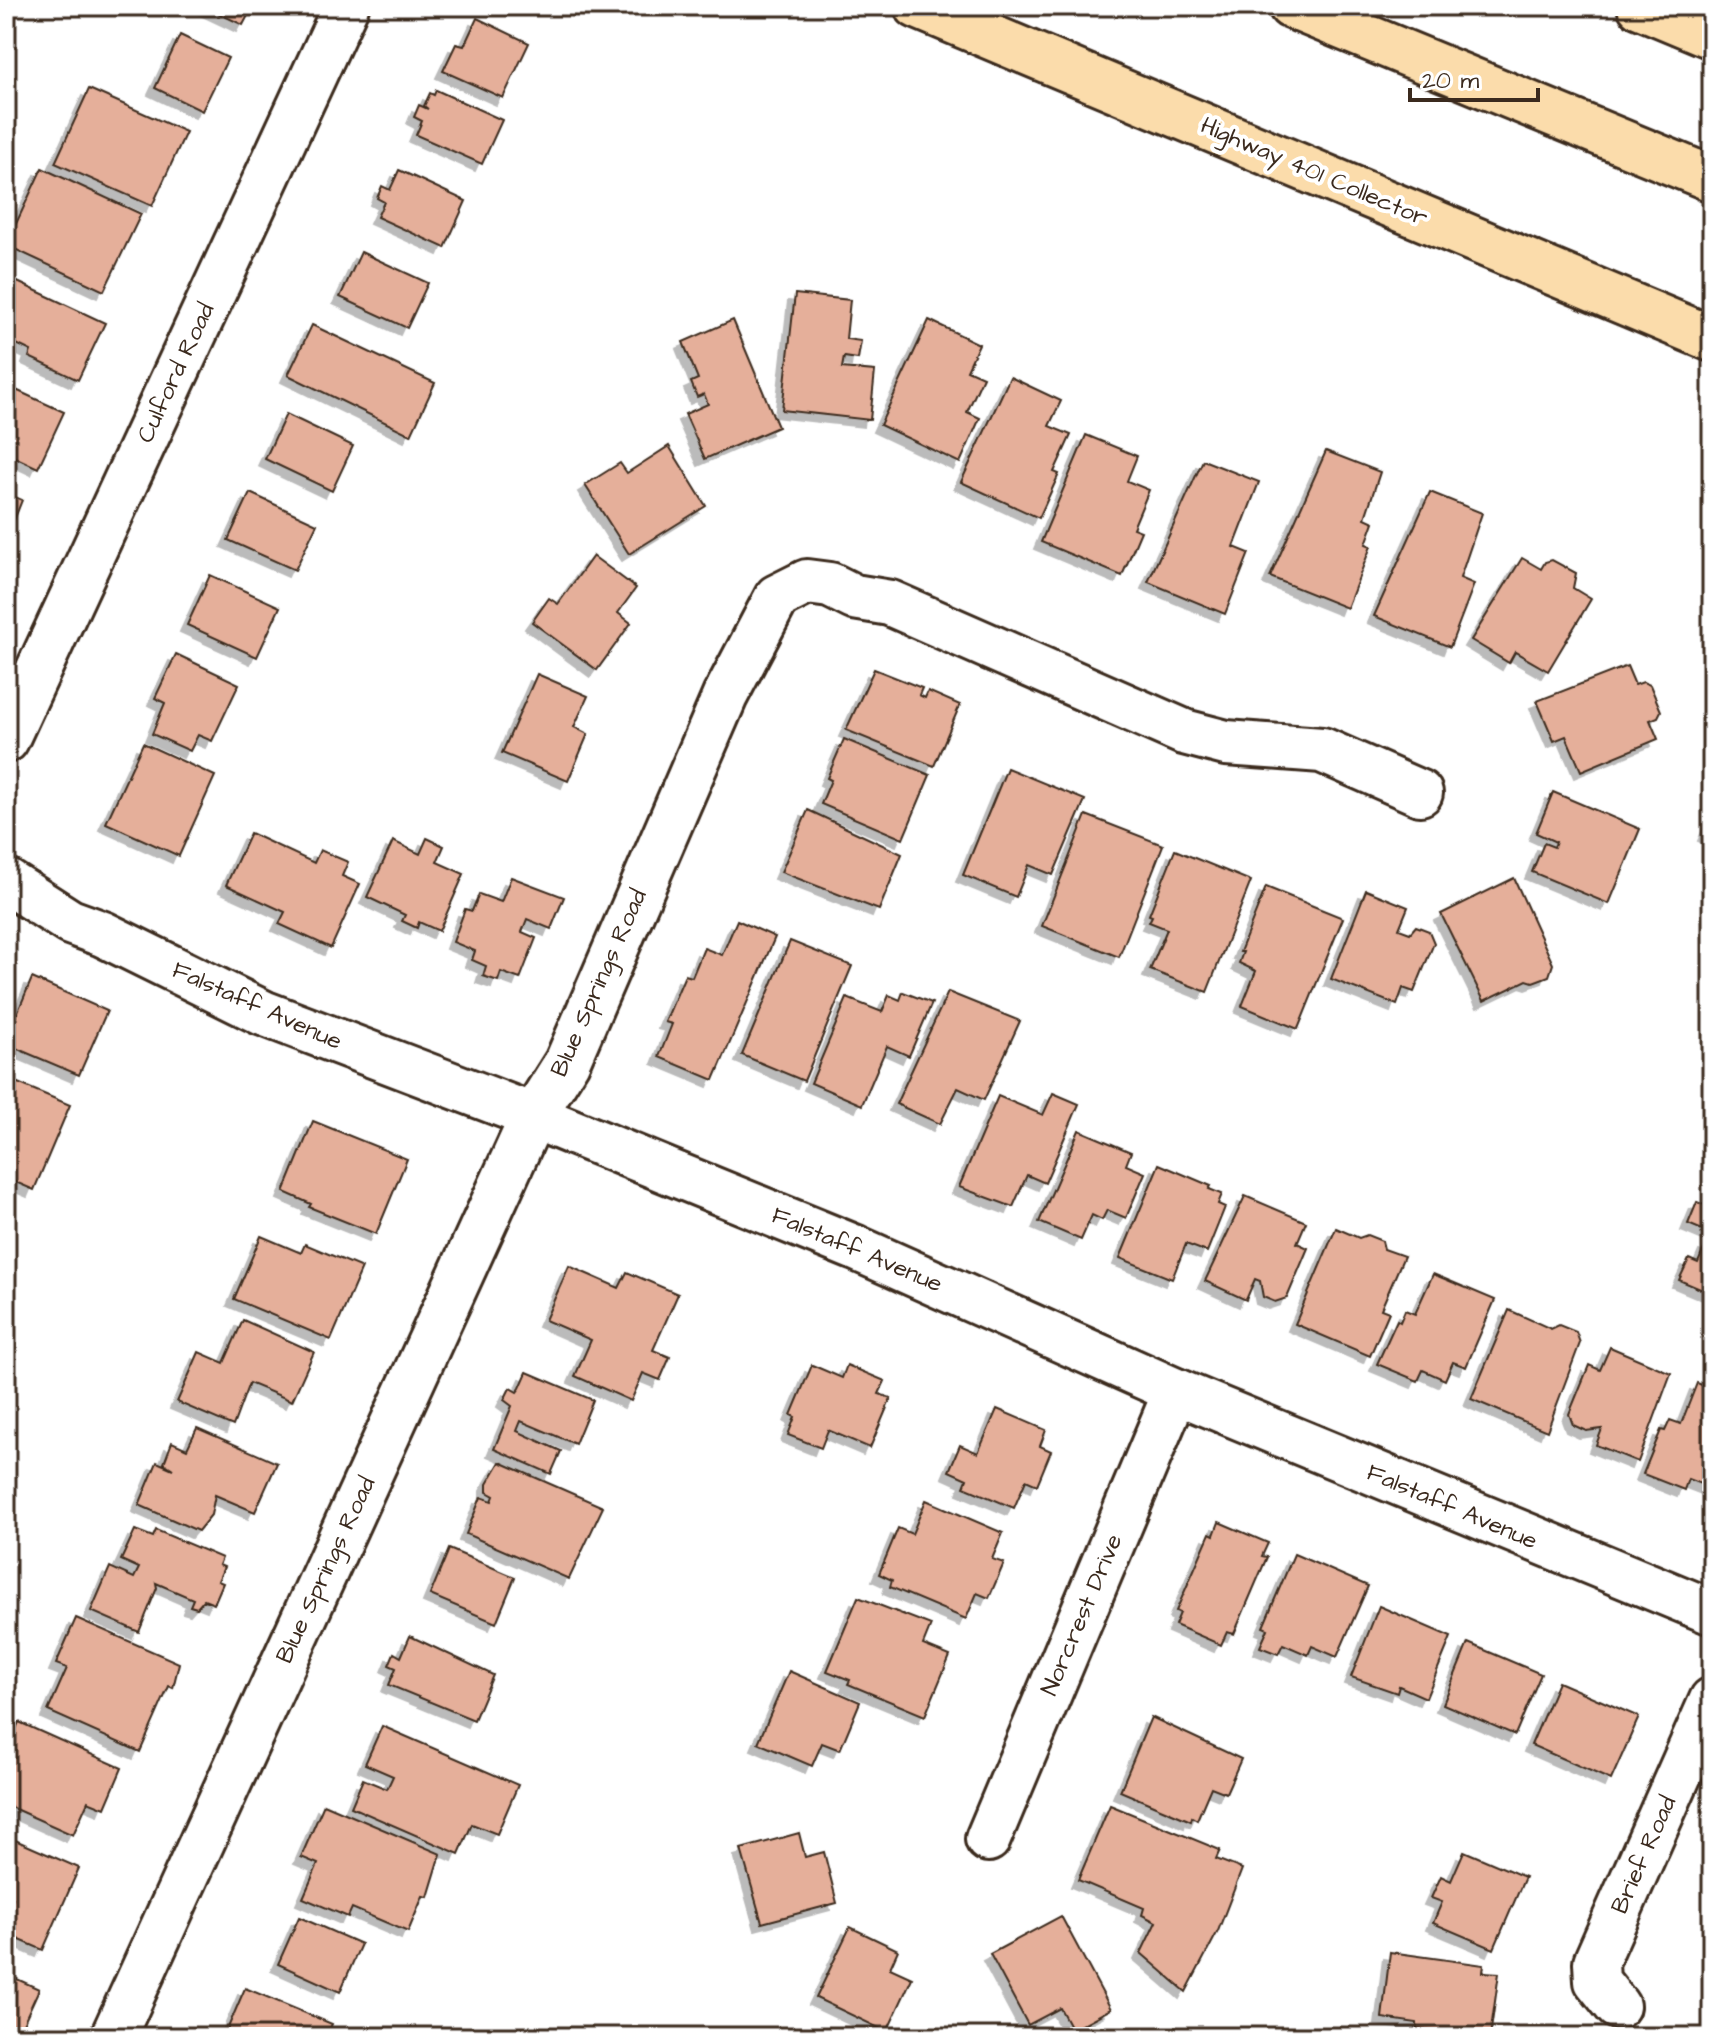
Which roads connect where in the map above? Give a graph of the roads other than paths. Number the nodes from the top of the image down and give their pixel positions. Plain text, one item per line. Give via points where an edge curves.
1 (346, 6) edge
2 (917, 6) edge
3 (1291, 6) edge
4 (1640, 6) edge
5 (1712, 36) edge
6 (1712, 179) edge
7 (1712, 339) edge
8 (6, 740) edge
9 (1420, 793) dead end
10 (6, 881) edge
11 (533, 1116) junction
12 (1176, 1391) junction
13 (1712, 1612) edge
14 (1712, 1700) edge
15 (988, 1839) dead end
16 (1617, 2006) dead end
17 (113, 2037) edge

1 - 8 street, Culford Road
2 - 7 highway, Highway 401 Collector
3 - 6 highway
4 - 5 highway
9 - 11 street, Blue Springs Road via 1322,750 1226,743 1184,732 890,603 807,582 777,597 725,696 567,1062
10 - 11 street, Falstaff Avenue via 70,922 263,1013
11 - 12 street, Falstaff Avenue via 856,1248
11 - 17 street, Blue Springs Road
12 - 13 street, Falstaff Avenue
12 - 15 street, Norcrest Drive
14 - 16 street, Brief Road via 1596,1962 1597,1981

